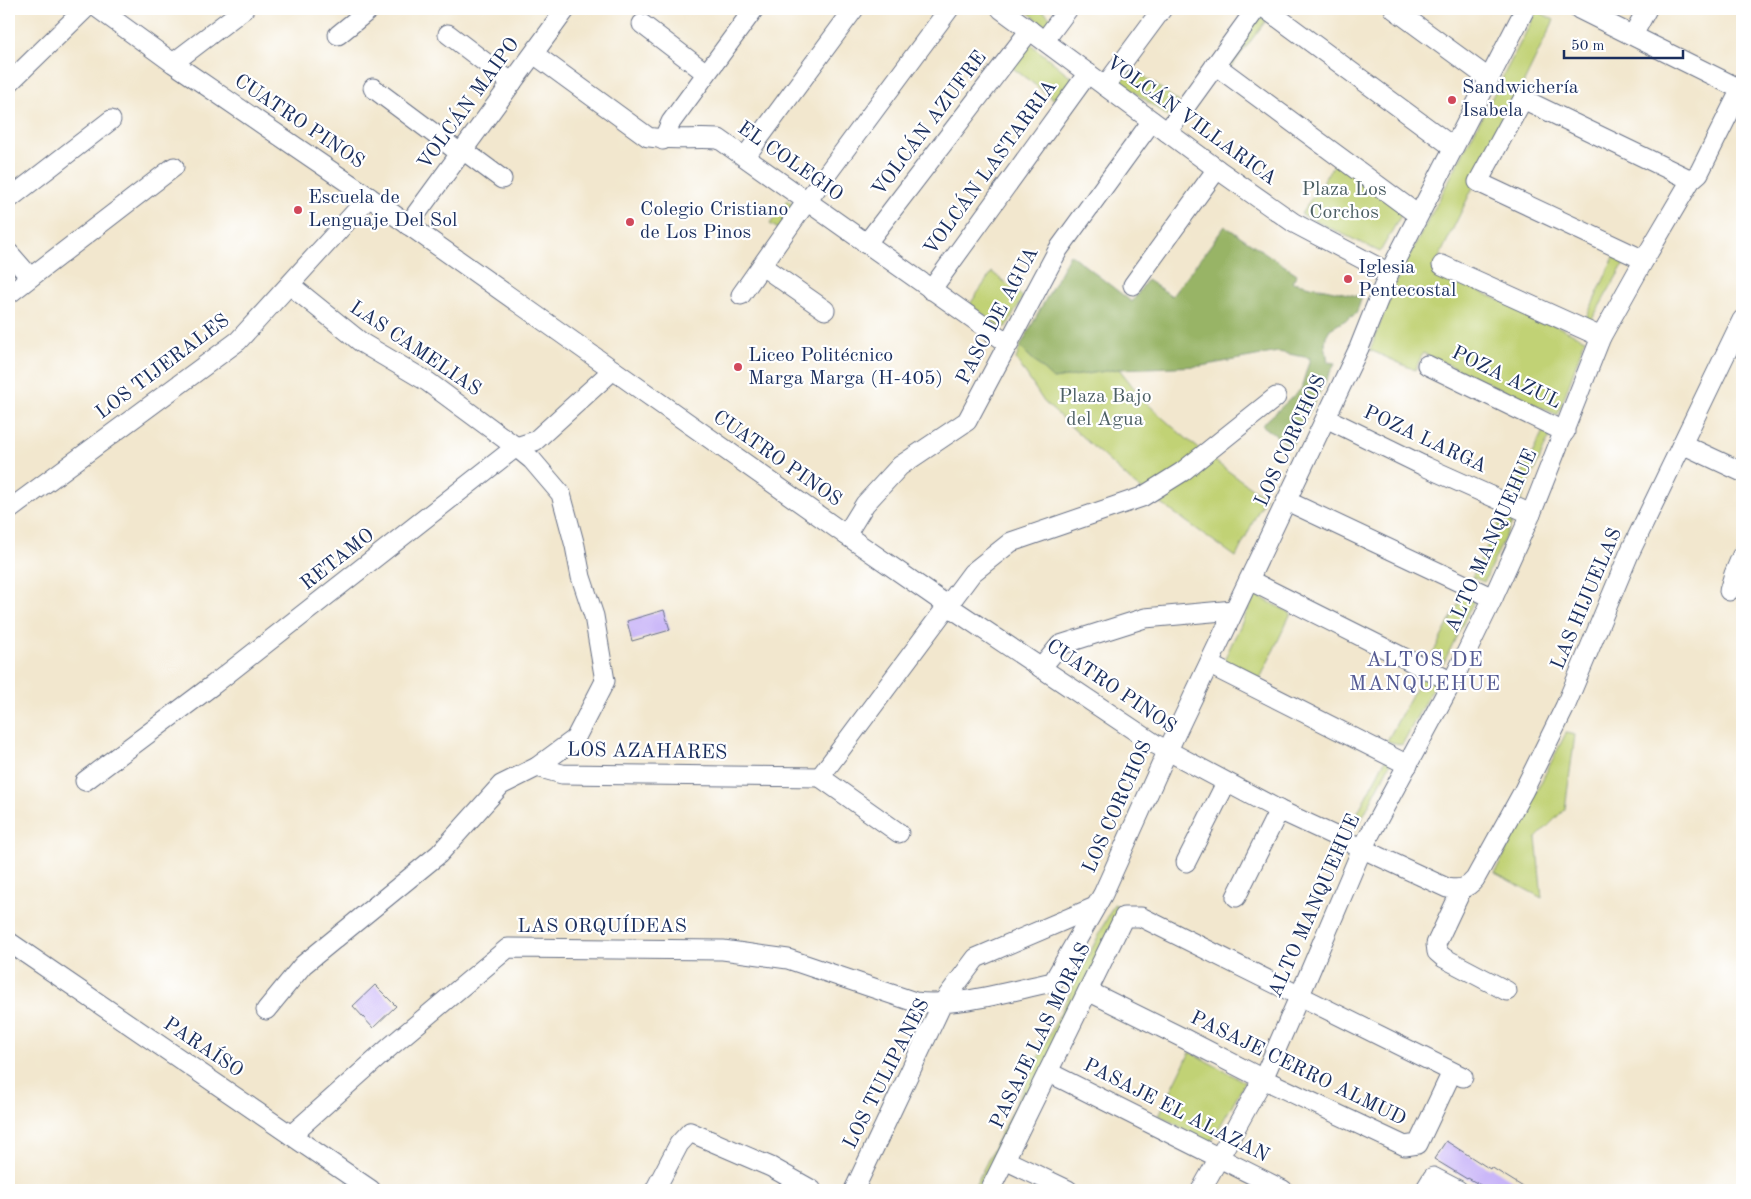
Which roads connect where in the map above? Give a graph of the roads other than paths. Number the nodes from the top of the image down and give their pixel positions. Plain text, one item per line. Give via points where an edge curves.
1 (85, 9) edge
2 (99, 9) edge
3 (244, 9) edge
4 (370, 9) edge
5 (754, 9) edge
6 (854, 9) edge
7 (949, 9) edge
8 (1001, 9) edge
9 (1068, 9) edge
10 (1162, 9) edge
11 (1256, 9) edge
12 (1266, 9) edge
13 (1394, 9) edge
14 (1525, 9) edge
15 (1579, 9) edge
16 (1647, 9) edge
17 (560, 11) edge
18 (642, 24) dead end
19 (448, 34) dead end
20 (338, 35) dead end
21 (1037, 35) junction
22 (1633, 35) junction
23 (534, 54) junction
24 (173, 63) junction
25 (1215, 65) junction
26 (706, 73) junction
27 (1088, 73) junction
28 (1488, 78) junction
29 (10, 80) edge
30 (512, 83) junction
31 (1106, 86) junction
32 (373, 88) dead end
33 (1738, 88) edge
34 (111, 120) dead end
35 (1152, 120) junction
36 (1167, 132) junction
37 (663, 140) junction
38 (1452, 147) junction
39 (462, 152) junction
40 (745, 157) junction
41 (174, 167) dead end
42 (1218, 169) junction
43 (502, 179) dead end
44 (1691, 180) junction
45 (369, 197) junction
46 (9, 199) edge
47 (807, 201) junction
48 (1418, 215) junction
49 (408, 225) junction
50 (866, 244) junction
51 (9, 253) edge
52 (1644, 260) junction
53 (1442, 265) dead end
54 (762, 266) junction
55 (1388, 273) junction
56 (30, 277) junction
57 (290, 285) junction
58 (1133, 285) dead end
59 (931, 290) junction
60 (9, 294) edge
61 (741, 295) dead end
62 (824, 310) dead end
63 (1742, 320) edge
64 (1601, 338) junction
65 (1009, 344) junction
66 (1428, 365) dead end
67 (613, 370) junction
68 (1276, 397) dead end
69 (1326, 418) junction
70 (1565, 432) junction
71 (1682, 444) junction
72 (516, 447) junction
73 (1742, 472) edge
74 (1287, 501) junction
75 (9, 510) edge
76 (1531, 514) junction
77 (846, 535) junction
78 (1742, 554) edge
79 (1249, 580) junction
80 (1729, 591) dead end
81 (1493, 598) junction
82 (947, 605) junction
83 (1234, 610) junction
84 (1210, 664) junction
85 (1041, 668) junction
86 (1452, 682) junction
87 (1167, 752) junction
88 (1408, 765) junction
89 (537, 767) junction
90 (820, 777) junction
91 (85, 781) dead end
92 (1226, 783) junction
93 (1278, 810) junction
94 (899, 833) dead end
95 (1362, 849) junction
96 (1186, 862) dead end
97 (1462, 889) junction
98 (1236, 897) dead end
99 (1099, 901) junction
100 (9, 942) edge
101 (1088, 991) junction
102 (1507, 991) dead end
103 (1300, 996) junction
104 (943, 1002) junction
105 (266, 1010) dead end
106 (1048, 1072) junction
107 (1262, 1079) junction
108 (291, 1136) junction
109 (1217, 1158) junction
110 (1005, 1160) junction
111 (371, 1190) edge
112 (655, 1190) edge
113 (812, 1190) edge
114 (854, 1190) edge
115 (990, 1190) edge
116 (1068, 1190) edge
117 (1200, 1190) edge
118 (1283, 1190) edge
119 (1425, 1190) edge
120 (1458, 1190) edge

1 - 29 street
2 - 24 street, CUATRO PINOS
3 - 24 street
4 - 20 street
5 - 26 street
6 - 40 street
7 - 47 street
8 - 21 street, VOLCÁN VILLARICA
9 - 21 street, VOLCÁN AZUFRE
10 - 31 street
11 - 25 street
12 - 38 street
13 - 28 street
14 - 28 street, LOS CORCHOS
15 - 22 street
16 - 22 street
17 - 23 street, VOLCÁN MAIPO
18 - 26 street
19 - 30 street
21 - 27 street, VOLCÁN VILLARICA
21 - 50 street, VOLCÁN AZUFRE
22 - 33 street
23 - 30 street, VOLCÁN MAIPO
23 - 37 street, EL COLEGIO via 648,138
24 - 45 street, CUATRO PINOS
25 - 36 street
25 - 48 street
26 - 37 street via 671,122
27 - 31 street, VOLCÁN VILLARICA
27 - 59 street, VOLCÁN LASTARRIA
28 - 38 street, LOS CORCHOS
30 - 39 street, VOLCÁN MAIPO
31 - 35 street, VOLCÁN VILLARICA
32 - 39 street
33 - 44 street, ALTO MANQUEHUE via 1699,173
34 - 46 street
35 - 36 street, VOLCÁN VILLARICA
35 - 65 street, PASO DE AGUA via 1058,250
36 - 42 street, VOLCÁN VILLARICA
37 - 40 street, EL COLEGIO via 719,139
38 - 48 street, LOS CORCHOS
39 - 43 street
39 - 49 street, VOLCÁN MAIPO
40 - 47 street, EL COLEGIO
41 - 56 street
42 - 55 street, VOLCÁN VILLARICA via 1294,223
42 - 58 street
44 - 52 street, ALTO MANQUEHUE
44 - 52 street via 1523,99 1478,182
45 - 49 street, CUATRO PINOS
45 - 57 street, LOS TIJERALES
47 - 50 street, EL COLEGIO
47 - 54 street
48 - 55 street, LOS CORCHOS
49 - 67 street, CUATRO PINOS
50 - 59 street, EL COLEGIO
51 - 56 street
52 - 64 street, ALTO MANQUEHUE
53 - 64 street
54 - 61 street
54 - 62 street
55 - 69 street, LOS CORCHOS via 1359,348
56 - 60 street
57 - 72 street, LAS CAMELIAS via 362,343 428,382
57 - 75 street, LOS TIJERALES via 238,341
59 - 65 street, EL COLEGIO
63 - 71 street, LAS HIJUELAS
64 - 70 street, ALTO MANQUEHUE
65 - 77 street, PASO DE AGUA via 967,421 900,466 865,504
66 - 70 street, POZA AZUL
67 - 72 street, RETAMO via 535,442
67 - 77 street, CUATRO PINOS
68 - 82 street via 1182,472 1142,497 1011,542 972,572
69 - 74 street, LOS CORCHOS
69 - 76 street, POZA LARGA
70 - 76 street, ALTO MANQUEHUE
71 - 73 street
71 - 97 street, LAS HIJUELAS via 1630,554 1565,707 1475,879
72 - 89 street, LAS CAMELIAS via 532,460 560,494 594,616 605,682 575,738
72 - 91 street, RETAMO
74 - 79 street, LOS CORCHOS
74 - 81 street
76 - 81 street, ALTO MANQUEHUE
77 - 82 street, CUATRO PINOS
78 - 80 street
79 - 83 street, LOS CORCHOS
79 - 86 street
81 - 86 street, ALTO MANQUEHUE
82 - 85 street, CUATRO PINOS
82 - 90 street
83 - 84 street, LOS CORCHOS
83 - 85 street via 1145,618 1060,645
84 - 87 street, LOS CORCHOS
84 - 88 street
85 - 87 street, CUATRO PINOS
86 - 88 street, ALTO MANQUEHUE
87 - 92 street, CUATRO PINOS
87 - 99 street, LOS CORCHOS
88 - 95 street, ALTO MANQUEHUE
89 - 90 street, LOS AZAHARES via 562,774
89 - 105 street via 501,785 439,854 303,965
90 - 94 street
92 - 93 street, CUATRO PINOS
92 - 96 street
93 - 95 street, CUATRO PINOS
93 - 98 street
95 - 97 street, CUATRO PINOS via 1446,888
95 - 103 street, ALTO MANQUEHUE
97 - 102 street, LAS HIJUELAS via 1436,944 1437,952
99 - 104 street via 976,958
99 - 104 street, LOS TULIPANES via 1053,982 979,998
100 - 108 street, PARAÍSO
101 - 103 street, PASAJE LAS MORAS via 1124,917 1141,917
101 - 106 street, PASAJE LAS MORAS
101 - 107 street, PASAJE CERRO ALMUD
103 - 107 street, ALTO MANQUEHUE
103 - 107 street, PASAJE CERRO ALMUD via 1458,1075 1418,1144 1405,1146
104 - 108 street, LAS ORQUÍDEAS via 915,1002 788,959 723,950 508,948 391,1046
104 - 114 street, LOS TULIPANES
106 - 109 street, PASAJE EL ALAZAN
106 - 110 street, PASAJE LAS MORAS
107 - 109 street, ALTO MANQUEHUE
108 - 111 street, PARAÍSO
109 - 117 street, ALTO MANQUEHUE
109 - 118 street, PASAJE EL ALAZAN
110 - 115 street, PASAJE LAS MORAS
110 - 116 street
112 - 113 street via 679,1144 690,1132 771,1167
119 - 120 street via 1433,1177

